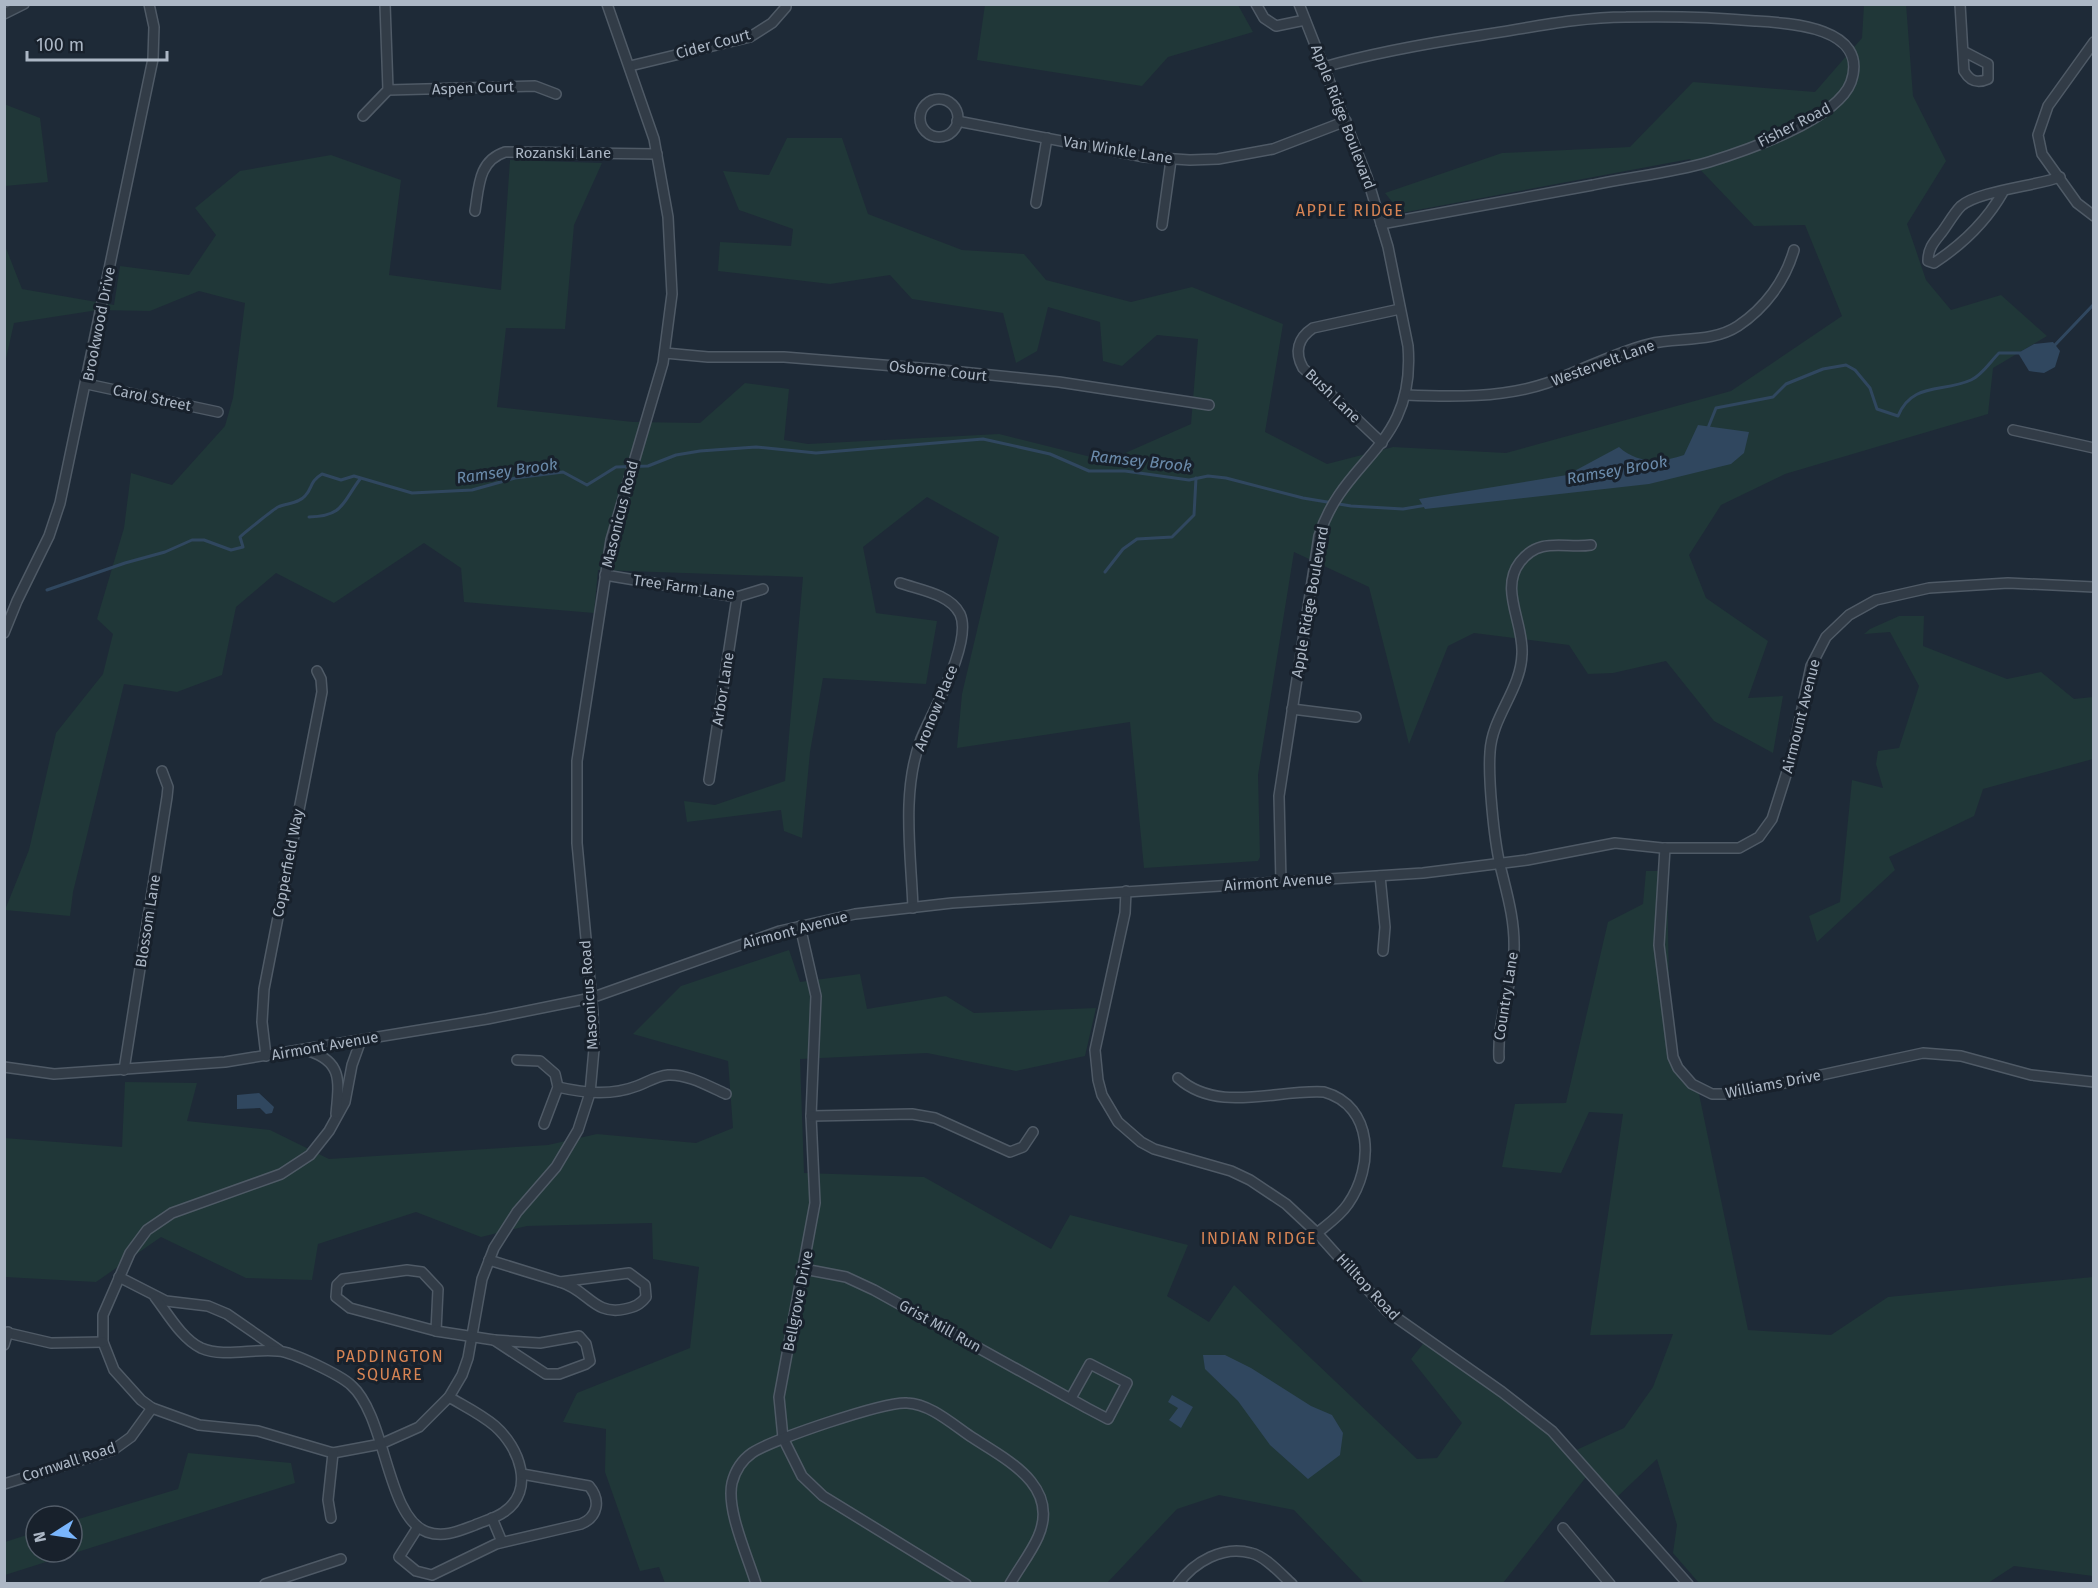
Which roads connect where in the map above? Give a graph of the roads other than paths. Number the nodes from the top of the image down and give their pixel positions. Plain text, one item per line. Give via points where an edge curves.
1 (24, 4) edge
2 (149, 4) edge
3 (385, 4) edge
4 (607, 4) edge
5 (1256, 4) edge
6 (1299, 4) edge
7 (1960, 4) edge
8 (786, 7) dead end
9 (4, 15) edge
10 (1305, 20) junction
11 (2092, 49) edge
12 (1963, 51) dead end
13 (630, 66) junction
14 (1324, 67) junction
15 (388, 90) junction
16 (556, 94) dead end
17 (363, 116) dead end
18 (957, 121) junction
19 (1346, 121) junction
20 (1047, 138) junction
21 (657, 154) junction
22 (1171, 160) junction
23 (2060, 177) junction
24 (2003, 192) junction
25 (1036, 203) dead end
26 (475, 211) dead end
27 (2094, 216) edge
28 (1381, 224) junction
29 (1162, 225) dead end
30 (1794, 250) dead end
31 (1400, 309) junction
32 (665, 353) junction
33 (87, 384) junction
34 (1406, 395) junction
35 (1209, 405) dead end
36 (218, 412) dead end
37 (2013, 430) dead end
38 (1382, 443) junction
39 (2094, 448) edge
40 (1591, 545) dead end
41 (605, 575) junction
42 (900, 584) dead end
43 (2094, 587) edge
44 (763, 589) dead end
45 (737, 597) junction
46 (4, 633) edge
47 (317, 671) dead end
48 (1292, 710) junction
49 (1356, 717) dead end
50 (162, 771) dead end
51 (709, 780) dead end
52 (1598, 848) joint
53 (1665, 848) junction
54 (1500, 863) junction
55 (1380, 876) junction
56 (1281, 883) junction
57 (1126, 891) junction
58 (913, 908) junction
59 (800, 926) junction
60 (1383, 951) dead end
61 (591, 998) junction
62 (361, 1040) junction
63 (306, 1050) junction
64 (266, 1056) junction
65 (1499, 1058) dead end
66 (517, 1060) dead end
67 (4, 1067) edge
68 (124, 1070) junction
69 (1178, 1078) dead end
70 (2094, 1082) edge
71 (558, 1087) junction
72 (590, 1093) junction
73 (726, 1094) dead end
74 (811, 1116) junction
75 (335, 1120) junction
76 (544, 1124) dead end
77 (1033, 1132) dead end
78 (1317, 1233) junction
79 (489, 1260) junction
80 (804, 1269) junction
81 (119, 1277) junction
82 (560, 1282) junction
83 (155, 1298) junction
84 (436, 1331) junction
85 (6, 1332) edge
86 (472, 1336) junction
87 (494, 1340) junction
88 (103, 1342) junction
89 (4, 1345) edge
90 (279, 1350) junction
91 (449, 1396) junction
92 (1071, 1398) junction
93 (152, 1408) junction
94 (783, 1438) junction
95 (381, 1444) junction
96 (333, 1453) junction
97 (522, 1474) junction
98 (4, 1484) edge
99 (331, 1518) dead end
100 (492, 1518) junction
101 (418, 1527) junction
102 (1563, 1528) dead end
103 (502, 1542) junction
104 (341, 1559) dead end
105 (265, 1584) edge
106 (756, 1584) edge
107 (966, 1584) edge
108 (1010, 1584) edge
109 (1178, 1584) edge
110 (1292, 1584) edge
111 (1610, 1584) edge
112 (1688, 1584) edge

1 - 9 street
2 - 33 street, Brookwood Drive via 154,27 153,58
3 - 15 street
4 - 13 street, Masonicus Road
5 - 10 street via 1264,18 1276,26
6 - 10 street, Apple Ridge Boulevard
7 - 12 street
8 - 13 street, Cider Court via 772,23 750,37
10 - 14 street, Apple Ridge Boulevard
11 - 23 street via 2048,106 2038,135 2042,154
13 - 21 street, Masonicus Road
14 - 19 street, Apple Ridge Boulevard
14 - 28 street, Fisher Road via 1432,43 1625,16 1785,23 1832,34 1850,56 1851,80 1840,100 1820,115 1738,153 1678,170
15 - 16 street, Aspen Court via 535,86
15 - 17 street
18 - 18 street via 951,133 941,137 926,132 920,117 928,102 944,100 956,111
18 - 20 street, Van Winkle Lane
19 - 22 street, Van Winkle Lane via 1300,141 1250,154
19 - 28 street, Apple Ridge Boulevard
20 - 22 street, Van Winkle Lane
20 - 25 street
21 - 26 street, Rozanski Lane via 505,152 486,164
21 - 32 street, Masonicus Road via 671,246 672,294
22 - 29 street
23 - 24 street
23 - 27 street via 2077,203
24 - 24 street via 1961,207 1931,245 1928,261 1934,263 1979,227
28 - 31 street, Apple Ridge Boulevard
30 - 34 street, Westervelt Lane via 1777,289 1738,326 1724,333 1631,349 1526,389
31 - 34 street, Apple Ridge Boulevard via 1410,365
31 - 38 street, Bush Lane via 1313,328 1298,346 1303,368
32 - 35 street, Osborne Court via 784,357 932,369 1059,382
32 - 41 street, Masonicus Road via 616,518
33 - 36 street, Carol Street
33 - 46 street, Brookwood Drive via 54,523
34 - 38 street, Apple Ridge Boulevard via 1399,416
37 - 39 street
38 - 48 street, Apple Ridge Boulevard via 1340,492 1324,520
40 - 54 street, Country Lane via 1556,543 1536,548 1521,561 1512,580 1522,655 1516,684 1497,720 1490,750
41 - 45 street, Tree Farm Lane
41 - 61 street, Masonicus Road via 576,780 577,843
42 - 58 street, Aronow Place via 950,602 962,622 957,654 921,741 913,771
43 - 53 street, Airmount Avenue via 2054,583 1968,585 1890,596 1862,607 1826,637 1811,666 1792,756 1766,829 1739,848
44 - 45 street, Tree Farm Lane
45 - 51 street, Arbor Lane
47 - 64 street, Copperfield Way via 322,692 264,989
48 - 49 street
48 - 56 street, Apple Ridge Boulevard via 1279,796
50 - 68 street, Blossom Lane via 167,797
52 - 53 street, Airmount Avenue via 1615,843
52 - 54 street, Airmont Avenue
53 - 70 street, Williams Drive via 1659,945 1673,1057 1683,1076 1701,1090 1733,1094 1923,1053 1961,1056 2031,1075
54 - 55 street, Airmont Avenue
54 - 65 street, Country Lane via 1510,899 1514,948 1499,1027
55 - 56 street, Airmont Avenue
55 - 60 street
56 - 57 street, Airmont Avenue
57 - 58 street, Airmont Avenue
57 - 78 street, Hilltop Road via 1125,913 1095,1050 1098,1080 1109,1109 1141,1142 1169,1155 1207,1163 1250,1180 1286,1204
58 - 59 street, Airmont Avenue via 855,914
59 - 61 street, Airmont Avenue
59 - 74 street, Bellgrove Drive via 816,996
61 - 62 street, Airmont Avenue
61 - 72 street, Masonicus Road via 594,1049
62 - 63 street, Airmont Avenue
62 - 75 street, Masonicus Road via 345,1102
63 - 64 street, Airmont Avenue
63 - 75 street, Masonicus Road via 332,1062 339,1087
64 - 68 street, Airmont Avenue
66 - 71 street via 540,1061 548,1066
67 - 68 street, Airmont Avenue via 54,1074
69 - 78 street via 1207,1095 1250,1097 1324,1092 1352,1107 1365,1137 1359,1181 1347,1205
71 - 72 street
71 - 76 street
72 - 73 street via 621,1091 668,1076 686,1077
72 - 79 street, Masonicus Road via 568,1151 506,1228
74 - 77 street via 912,1114 935,1118 1010,1152 1023,1147
74 - 80 street, Bellgrove Drive via 815,1203
75 - 81 street, Masonicus Road via 321,1143 297,1166 159,1221 138,1242
78 - 112 street, Hilltop Road via 1387,1311 1551,1431
79 - 82 street
79 - 86 street, Masonicus Road
80 - 92 street, Grist Mill Run via 846,1277 874,1290
80 - 94 street, Bellgrove Drive via 779,1397
81 - 83 street
81 - 88 street, Masonicus Road via 103,1315
82 - 82 street via 574,1286 609,1311 637,1306 646,1298 647,1291 638,1277 629,1273
83 - 90 street via 208,1306 227,1314
83 - 90 street via 184,1334 202,1348
84 - 84 street via 438,1289 422,1272 407,1270 343,1279 336,1285 336,1297 343,1305
84 - 86 street
85 - 88 street via 51,1343
85 - 89 street
86 - 87 street
86 - 91 street, Masonicus Road via 462,1375
87 - 87 street via 546,1374 560,1374 586,1364 591,1357 579,1336 540,1343
88 - 93 street, Masonicus Road via 114,1370
90 - 95 street via 340,1376 352,1386 371,1411
91 - 95 street, Masonicus Road via 420,1427
91 - 97 street via 504,1435
92 - 92 street, Grist Mill Run via 1090,1364 1127,1383 1108,1419
93 - 96 street, Masonicus Road via 199,1425 258,1431
93 - 98 street, Cornwall Road via 131,1437 113,1450
94 - 106 street via 750,1455 732,1484 732,1506
94 - 107 street, Bellgrove Drive via 802,1476 823,1496
94 - 108 street via 894,1403 907,1402 929,1409 1022,1470 1040,1494 1042,1527
95 - 96 street, Masonicus Road
95 - 101 street via 398,1495
96 - 99 street via 328,1500
97 - 100 street via 516,1499
97 - 103 street via 588,1486 596,1498 596,1511 581,1524
100 - 101 street via 452,1533 437,1534
100 - 103 street
101 - 103 street via 399,1557 425,1574 440,1574
102 - 111 street
104 - 105 street
109 - 110 street via 1204,1560 1240,1551 1253,1553

